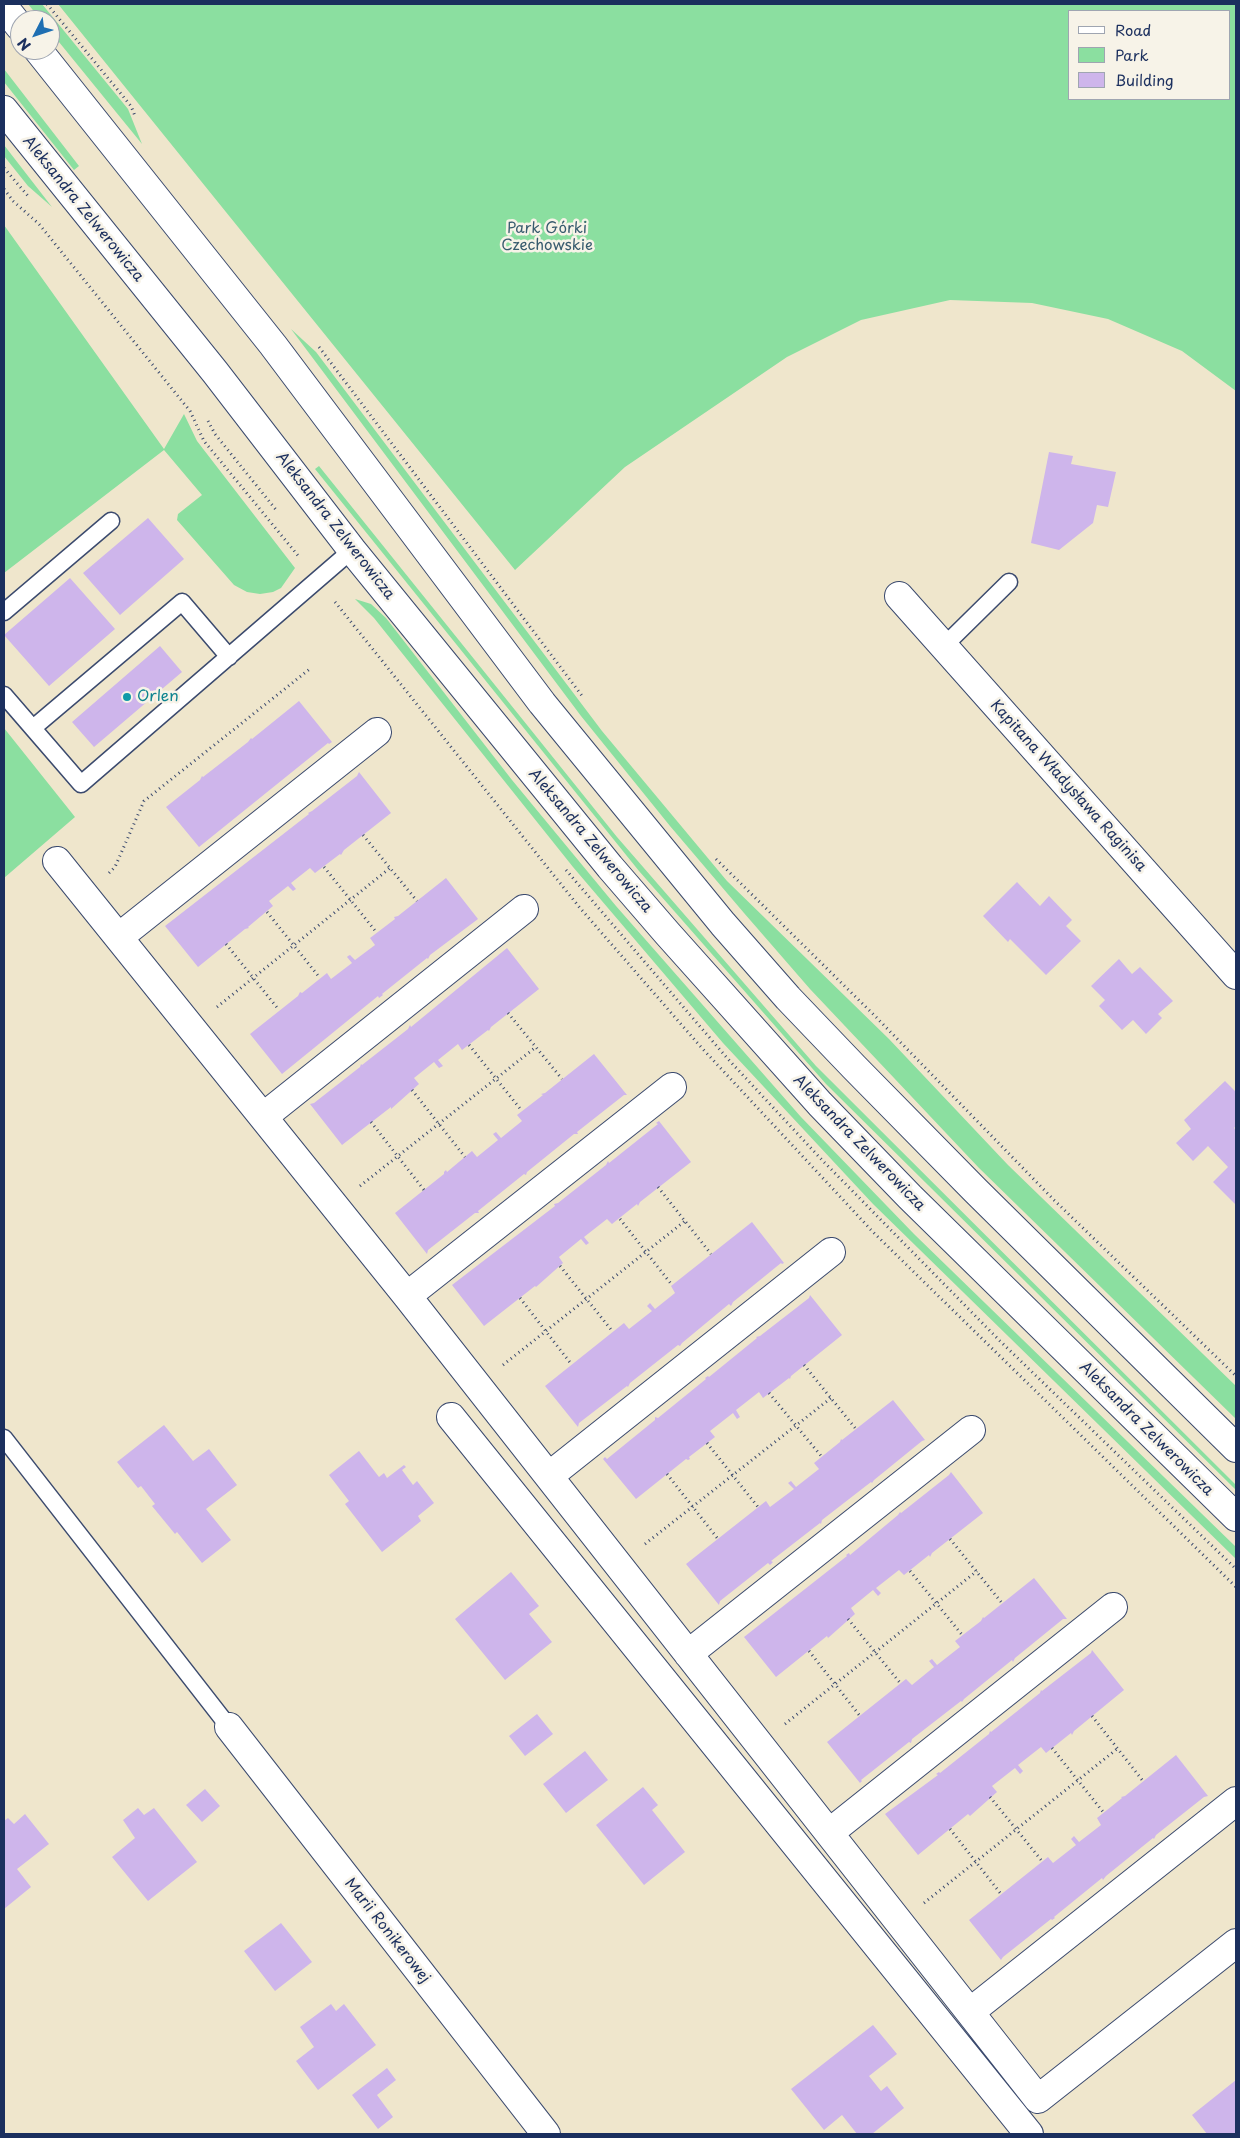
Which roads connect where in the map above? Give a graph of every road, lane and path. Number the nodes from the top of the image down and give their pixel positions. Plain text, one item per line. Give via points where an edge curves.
1 (47, 4) edge
2 (46, 60) edge
3 (4, 110) edge
4 (139, 124) dead end
5 (4, 189) edge
6 (316, 344) dead end
7 (190, 410) dead end
8 (111, 521) dead end
9 (352, 550) junction
10 (1009, 582) dead end
11 (899, 596) dead end
12 (4, 612) edge
13 (944, 646) junction
14 (229, 657) junction
15 (312, 668) dead end
16 (4, 695) edge
17 (589, 705) dead end
18 (34, 728) junction
19 (377, 732) dead end
20 (363, 835) dead end
21 (712, 854) dead end
22 (57, 861) dead end
23 (324, 867) dead end
24 (390, 868) junction
25 (105, 876) dead end
26 (350, 900) junction
27 (417, 901) dead end
28 (524, 909) dead end
29 (267, 912) dead end
30 (377, 933) dead end
31 (119, 937) junction
32 (226, 944) dead end
33 (293, 945) junction
34 (1236, 976) edge
35 (253, 977) junction
36 (320, 978) dead end
37 (215, 1008) dead end
38 (279, 1010) dead end
39 (508, 1013) dead end
40 (469, 1045) dead end
41 (536, 1047) junction
42 (496, 1079) junction
43 (562, 1080) dead end
44 (672, 1087) dead end
45 (412, 1090) dead end
46 (522, 1112) dead end
47 (263, 1117) junction
48 (372, 1122) dead end
49 (440, 1124) junction
50 (399, 1156) junction
51 (465, 1157) dead end
52 (658, 1187) dead end
53 (356, 1189) dead end
54 (424, 1190) dead end
55 (620, 1219) dead end
56 (685, 1221) junction
57 (646, 1252) junction
58 (831, 1252) dead end
59 (711, 1254) dead end
60 (560, 1266) dead end
61 (672, 1285) dead end
62 (407, 1296) junction
63 (520, 1298) dead end
64 (587, 1299) junction
65 (546, 1331) junction
66 (613, 1332) dead end
67 (572, 1365) dead end
68 (804, 1365) dead end
69 (500, 1368) dead end
70 (1236, 1376) edge
71 (769, 1393) dead end
72 (831, 1398) junction
73 (451, 1417) dead end
74 (796, 1426) junction
75 (856, 1429) dead end
76 (972, 1430) dead end
77 (4, 1438) edge
78 (707, 1443) dead end
79 (1236, 1448) edge
80 (822, 1457) dead end
81 (667, 1474) dead end
82 (734, 1474) junction
83 (549, 1476) junction
84 (693, 1507) junction
85 (758, 1507) dead end
86 (1236, 1517) edge
87 (718, 1539) dead end
88 (950, 1539) dead end
89 (642, 1546) dead end
90 (910, 1570) dead end
91 (976, 1571) junction
92 (1002, 1603) dead end
93 (937, 1604) junction
94 (1114, 1607) dead end
95 (848, 1619) dead end
96 (962, 1636) dead end
97 (809, 1651) dead end
98 (875, 1652) junction
99 (688, 1654) junction
100 (835, 1684) junction
101 (901, 1684) dead end
102 (860, 1716) dead end
103 (1092, 1716) dead end
104 (784, 1725) dead end
105 (229, 1727) joint
106 (1052, 1748) dead end
107 (1117, 1749) junction
108 (1078, 1780) junction
109 (1143, 1781) dead end
110 (990, 1797) dead end
111 (1236, 1800) edge
112 (1104, 1813) dead end
113 (950, 1829) dead end
114 (1016, 1829) junction
115 (829, 1833) junction
116 (1042, 1861) dead end
117 (976, 1862) junction
118 (1001, 1894) dead end
119 (918, 1908) dead end
120 (1236, 1943) edge
121 (970, 2012) junction
122 (546, 2134) edge
123 (1029, 2134) edge

1 - 4 path via 131,106
2 - 79 street via 273,345 542,702 723,924 854,1067
3 - 9 street, Aleksandra Zelwerowicza via 215,372
5 - 7 path via 39,224
6 - 17 path
8 - 12 lane
9 - 14 lane
9 - 86 street, Aleksandra Zelwerowicza via 610,867 820,1104 910,1197
10 - 13 lane
11 - 13 street, Kapitana Władysława Raginisa
13 - 34 street, Kapitana Władysława Raginisa
14 - 18 lane via 182,602
14 - 18 lane via 81,784
15 - 25 path via 144,801 115,867
16 - 18 lane
19 - 31 street
20 - 24 path
21 - 70 path via 1054,1200
22 - 31 street
23 - 26 path
24 - 26 path
24 - 27 path
26 - 30 path
26 - 33 path
28 - 47 street
29 - 33 path
31 - 47 street
32 - 35 path
33 - 35 path
33 - 36 path
35 - 37 path
35 - 38 path
39 - 41 path
40 - 42 path
41 - 42 path
41 - 43 path
42 - 46 path
42 - 49 path
44 - 62 street
45 - 49 path
47 - 62 street
48 - 50 path
49 - 50 path
49 - 51 path
50 - 53 path
50 - 54 path
52 - 56 path
55 - 57 path
56 - 57 path
56 - 59 path
57 - 61 path
57 - 64 path
58 - 83 street
60 - 64 path
62 - 83 street
63 - 65 path
64 - 65 path
64 - 66 path
65 - 67 path
65 - 69 path
68 - 72 path
71 - 74 path
72 - 74 path
72 - 75 path
73 - 123 street
74 - 80 path
74 - 82 path
76 - 99 street
77 - 105 lane
78 - 82 path
81 - 84 path
82 - 84 path
82 - 85 path
83 - 99 street
84 - 87 path
84 - 89 path
88 - 91 path
90 - 93 path
91 - 92 path
91 - 93 path
93 - 96 path
93 - 98 path
94 - 115 street
95 - 98 path
97 - 100 path
98 - 100 path
98 - 101 path
99 - 115 street
100 - 102 path
100 - 104 path
103 - 107 path
105 - 122 street, Marii Ronikerowej
106 - 108 path
107 - 108 path
107 - 109 path
108 - 112 path
108 - 114 path
110 - 114 path
111 - 121 street
113 - 117 path
114 - 116 path
114 - 117 path
115 - 121 street
117 - 118 path
117 - 119 path
120 - 121 street via 1038,2099

